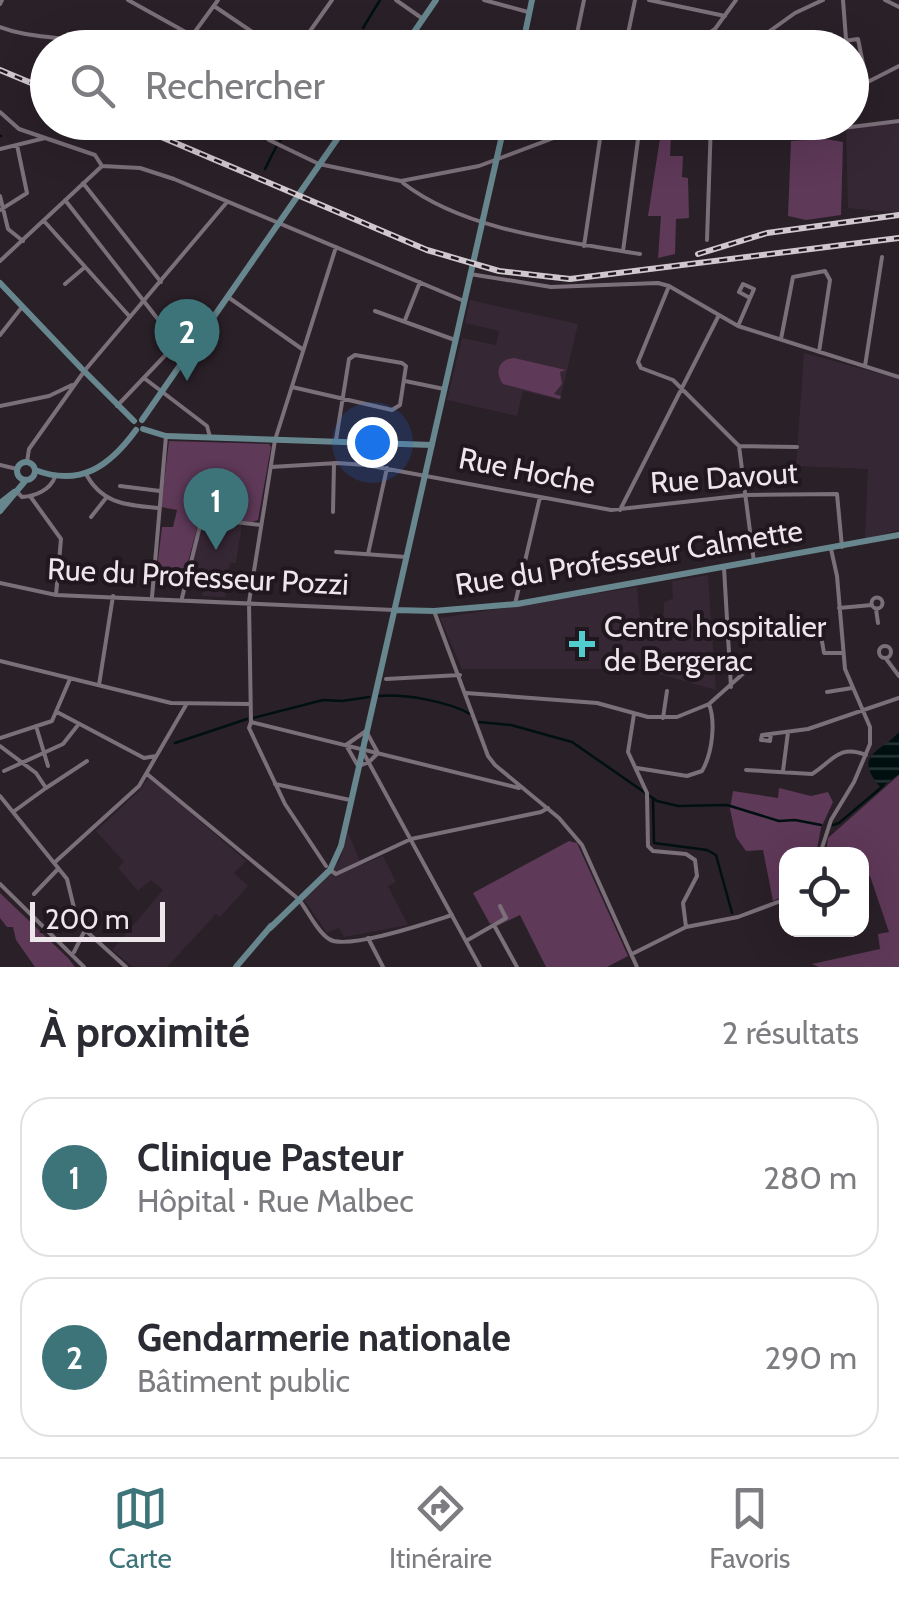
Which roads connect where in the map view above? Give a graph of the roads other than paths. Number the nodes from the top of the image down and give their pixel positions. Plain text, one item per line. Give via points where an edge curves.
1 (128, 0) edge
2 (332, 0) edge
3 (396, 0) edge
4 (436, 0) edge
5 (484, 0) edge
6 (532, 0) edge
7 (584, 0) edge
8 (635, 0) edge
9 (649, 0) edge
10 (736, 0) edge
11 (823, 0) edge
12 (842, 0) edge
13 (885, 0) edge
14 (216, 3) edge
15 (899, 7) edge
16 (530, 13) junction
17 (725, 16) junction
18 (423, 19) junction
19 (0, 27) edge
20 (180, 30) edge
21 (196, 30) edge
22 (252, 30) edge
23 (311, 30) edge
24 (416, 30) edge
25 (526, 30) edge
26 (578, 30) edge
27 (629, 30) edge
28 (714, 30) edge
29 (770, 30) edge
30 (845, 30) edge
31 (30, 38) edge
32 (899, 66) edge
33 (869, 83) edge
34 (0, 112) edge
35 (899, 121) edge
36 (869, 125) edge
37 (30, 132) edge
38 (38, 140) edge
39 (52, 140) edge
40 (269, 140) edge
41 (337, 140) edge
42 (501, 140) edge
43 (543, 140) edge
44 (600, 140) edge
45 (638, 140) edge
46 (710, 140) edge
47 (17, 145) junction
48 (0, 149) edge
49 (496, 159) junction
50 (319, 164) junction
51 (102, 166) junction
52 (401, 182) junction
53 (84, 183) junction
54 (0, 196) edge
55 (65, 200) junction
56 (227, 202) junction
57 (2, 210) edge
58 (44, 220) junction
59 (482, 222) junction
60 (278, 223) junction
61 (707, 240) dead end
62 (23, 241) junction
63 (584, 246) junction
64 (336, 247) junction
65 (623, 251) junction
66 (640, 254) dead end
67 (882, 257) dead end
68 (0, 262) edge
69 (85, 267) junction
70 (470, 274) junction
71 (160, 282) junction
72 (420, 282) junction
73 (0, 284) edge
74 (65, 284) dead end
75 (669, 286) junction
76 (228, 297) junction
77 (750, 298) dead end
78 (464, 301) junction
79 (142, 302) junction
80 (22, 307) junction
81 (375, 311) dead end
82 (719, 315) junction
83 (130, 317) junction
84 (404, 322) junction
85 (738, 326) junction
86 (0, 334) edge
87 (455, 340) junction
88 (781, 340) junction
89 (176, 344) junction
90 (304, 350) junction
91 (819, 352) junction
92 (187, 356) junction
93 (864, 366) junction
94 (85, 371) junction
95 (899, 377) edge
96 (144, 378) junction
97 (405, 381) junction
98 (72, 385) junction
99 (292, 386) junction
100 (681, 388) junction
101 (444, 389) junction
102 (162, 394) junction
103 (340, 398) junction
104 (0, 406) edge
105 (117, 406) junction
106 (138, 425) junction
107 (166, 436) junction
108 (210, 437) junction
109 (276, 440) junction
110 (336, 442) junction
111 (432, 445) junction
112 (739, 446) junction
113 (797, 447) dead end
114 (26, 462) joint
115 (334, 463) junction
116 (0, 466) edge
117 (271, 467) junction
118 (387, 468) junction
119 (85, 472) junction
120 (26, 474) junction
121 (425, 474) junction
122 (50, 476) junction
123 (120, 486) dead end
124 (17, 492) junction
125 (160, 492) junction
126 (4, 494) edge
127 (746, 495) junction
128 (30, 496) junction
129 (540, 497) junction
130 (106, 498) junction
131 (0, 503) edge
132 (158, 508) junction
133 (620, 510) junction
134 (0, 511) edge
135 (333, 512) dead end
136 (91, 517) dead end
137 (261, 525) junction
138 (899, 536) edge
139 (842, 547) junction
140 (831, 548) junction
141 (336, 552) dead end
142 (368, 554) junction
143 (406, 557) junction
144 (754, 563) junction
145 (724, 568) junction
146 (0, 583) edge
147 (56, 595) junction
148 (112, 596) junction
149 (152, 597) junction
150 (182, 598) junction
151 (250, 602) junction
152 (516, 604) junction
153 (839, 608) junction
154 (394, 610) junction
155 (434, 611) junction
156 (878, 623) dead end
157 (819, 624) dead end
158 (842, 653) junction
159 (885, 658) dead end
160 (0, 661) edge
161 (746, 671) dead end
162 (460, 675) junction
163 (899, 676) edge
164 (386, 679) dead end
165 (70, 680) junction
166 (99, 686) junction
167 (731, 687) junction
168 (852, 688) junction
169 (667, 690) dead end
170 (466, 692) junction
171 (827, 692) dead end
172 (899, 698) edge
173 (171, 704) junction
174 (249, 704) junction
175 (710, 704) junction
176 (186, 705) junction
177 (864, 708) junction
178 (57, 712) junction
179 (634, 714) junction
180 (177, 715) junction
181 (663, 718) junction
182 (251, 722) junction
183 (78, 725) junction
184 (36, 726) junction
185 (366, 732) junction
186 (788, 732) junction
187 (771, 734) dead end
188 (0, 738) edge
189 (346, 745) junction
190 (0, 746) edge
191 (362, 749) junction
192 (44, 753) junction
193 (378, 753) junction
194 (866, 754) junction
195 (156, 756) junction
196 (144, 758) junction
197 (86, 760) dead end
198 (22, 762) junction
199 (369, 762) junction
200 (495, 765) junction
201 (48, 766) dead end
202 (358, 766) junction
203 (637, 768) junction
204 (746, 770) dead end
205 (4, 771) dead end
206 (783, 771) junction
207 (148, 774) junction
208 (490, 780) junction
209 (275, 784) junction
210 (46, 788) junction
211 (524, 789) junction
212 (0, 796) edge
213 (350, 800) junction
214 (548, 808) junction
215 (13, 812) junction
216 (410, 839) junction
217 (822, 847) edge
218 (56, 866) junction
219 (331, 870) junction
220 (0, 884) edge
221 (34, 894) dead end
222 (298, 898) junction
223 (779, 902) edge
224 (500, 906) dead end
225 (452, 914) junction
226 (494, 925) junction
227 (686, 927) junction
228 (85, 930) junction
229 (368, 938) junction
230 (466, 941) junction
231 (73, 953) junction
232 (631, 955) junction
233 (84, 967) edge
234 (126, 967) edge
235 (236, 967) edge
236 (384, 967) edge
237 (480, 967) edge
238 (516, 967) edge
239 (638, 967) edge

1 - 20 street
2 - 23 street
3 - 18 street
4 - 18 main road
5 - 16 street
6 - 16 main road
7 - 26 street
8 - 27 street
9 - 17 street
10 - 17 street
11 - 29 street
12 - 30 street
13 - 15 street
14 - 21 street
14 - 22 street
16 - 25 main road
17 - 28 street
18 - 24 main road
19 - 31 street
32 - 33 street
34 - 37 street
35 - 36 street
38 - 47 street
39 - 51 street via 95,154
40 - 50 street
41 - 50 main road
42 - 49 main road
43 - 49 street
44 - 63 street
45 - 65 street
46 - 61 street
47 - 48 street
47 - 57 street via 27,193
49 - 52 street
49 - 59 main road
50 - 52 street
50 - 60 main road
51 - 53 street
51 - 56 street via 155,172
52 - 59 street
53 - 55 street
53 - 71 street
54 - 57 street
55 - 58 street
55 - 79 street
56 - 60 street
56 - 71 street
57 - 62 street via 8,229
58 - 62 street
58 - 69 street
59 - 63 street
59 - 70 main road
60 - 64 street
60 - 76 main road
62 - 68 street
63 - 65 street
64 - 72 street
64 - 90 street
65 - 66 street
67 - 93 street
69 - 74 street
69 - 83 street
70 - 75 street via 551,288
70 - 78 main road
71 - 79 street
72 - 78 street
72 - 84 street
73 - 80 main road
75 - 82 street
75 - 100 street via 638,362
76 - 90 street
76 - 92 main road
77 - 85 street
78 - 87 main road
79 - 83 street
79 - 89 street
80 - 86 street
80 - 94 main road
81 - 84 street
82 - 85 street
82 - 100 street
83 - 94 street
84 - 87 street
85 - 88 street
87 - 101 main road
88 - 91 street
88 - 91 street via 792,277 825,272 830,280
89 - 92 street
89 - 96 street
90 - 99 street
91 - 93 street
92 - 102 main road
93 - 95 street
94 - 98 street
94 - 105 main road
96 - 102 street
96 - 105 street
97 - 101 street
97 - 103 street via 398,409
97 - 103 street via 402,362 355,355 348,359
98 - 104 street
98 - 114 street
99 - 103 street
99 - 109 street
100 - 112 street
100 - 133 street
101 - 111 main road
102 - 106 main road
102 - 108 street via 207,426
103 - 110 street
105 - 106 main road
106 - 107 main road
106 - 119 main road via 112,459
107 - 108 main road
107 - 125 street
108 - 109 main road
109 - 110 main road
109 - 117 street
110 - 111 main road
111 - 121 main road
112 - 113 street
112 - 127 street
114 - 120 main road
115 - 117 street, Rue Hoche
115 - 118 street, Rue Hoche
115 - 135 street
116 - 120 street
117 - 137 street
118 - 121 street, Rue Hoche
118 - 142 street
119 - 122 main road
119 - 130 street
120 - 122 main road
120 - 124 main road
120 - 126 main road
121 - 129 street, Rue Hoche
121 - 143 main road
122 - 128 street via 47,488
123 - 125 street
124 - 128 street
124 - 134 main road
125 - 132 street
126 - 131 main road
127 - 133 street, Rue Davout
127 - 139 street, Rue Davout via 837,494
127 - 144 street
128 - 147 street via 61,539
129 - 133 street, Rue Hoche
129 - 152 street
130 - 132 street
130 - 136 street
132 - 149 street
137 - 150 street via 200,520
137 - 151 street
138 - 139 main road, Rue du Professeur Calmette
139 - 140 main road, Rue du Professeur Calmette
140 - 144 main road, Rue du Professeur Calmette
140 - 153 street
141 - 142 street
142 - 143 street
143 - 154 main road
144 - 145 main road, Rue du Professeur Calmette
145 - 152 main road, Rue du Professeur Calmette
145 - 167 street
146 - 147 street, Rue du Professeur Pozzi
147 - 148 street, Rue du Professeur Pozzi
148 - 149 street, Rue du Professeur Pozzi
148 - 166 street
149 - 150 street, Rue du Professeur Pozzi
150 - 151 street, Rue du Professeur Pozzi
151 - 154 street, Rue du Professeur Pozzi
151 - 174 street
152 - 155 main road, Rue du Professeur Calmette
153 - 156 street via 874,607
153 - 158 street
154 - 155 main road, Rue du Professeur Calmette
154 - 185 main road
155 - 162 street
157 - 158 street via 824,653
158 - 168 street
159 - 163 street
160 - 165 street
161 - 167 street
162 - 164 street
162 - 170 street
165 - 166 street
165 - 178 street
166 - 173 street
167 - 175 street
168 - 171 street
168 - 177 street
169 - 181 street
170 - 179 street via 598,703
170 - 200 street
172 - 177 street
173 - 176 street
173 - 180 street
174 - 176 street
174 - 182 street
175 - 181 street
175 - 203 street via 712,734 702,771 687,776
176 - 180 street
177 - 186 street
177 - 194 street via 870,727
178 - 183 street
178 - 184 street
179 - 181 street
179 - 203 street via 628,752
180 - 195 street
182 - 189 street
182 - 209 street
183 - 192 street via 63,744
183 - 196 street
184 - 188 street
184 - 192 street
185 - 189 street
185 - 191 main road
185 - 193 street
186 - 187 street
186 - 206 street
189 - 191 street
189 - 202 street
190 - 198 street
191 - 193 street
191 - 199 street
191 - 202 main road
192 - 198 street
192 - 201 street
193 - 199 street
193 - 208 street
194 - 206 street via 832,756 812,774
194 - 217 street
195 - 196 street
195 - 207 street
196 - 207 street
197 - 210 street
198 - 205 street
198 - 210 street
199 - 202 street
199 - 216 street
200 - 208 street
200 - 211 street
202 - 213 main road
203 - 227 street via 647,796 648,846 695,860 697,876 683,904
204 - 206 street
207 - 218 street
207 - 222 street
208 - 211 street
209 - 213 street
209 - 219 street
210 - 215 street
211 - 214 street
212 - 215 street
213 - 219 main road
214 - 216 street
214 - 232 street via 582,845
215 - 218 street
216 - 219 street
216 - 225 street
218 - 221 street
218 - 228 street
219 - 222 main road
220 - 231 street
222 - 229 street via 326,937 338,943
222 - 235 main road
223 - 227 street
224 - 226 street via 506,918
225 - 229 street
225 - 230 street
226 - 230 street
226 - 238 street
227 - 232 street
228 - 231 street
228 - 234 street
229 - 236 street
230 - 237 street
231 - 233 street
232 - 239 street

